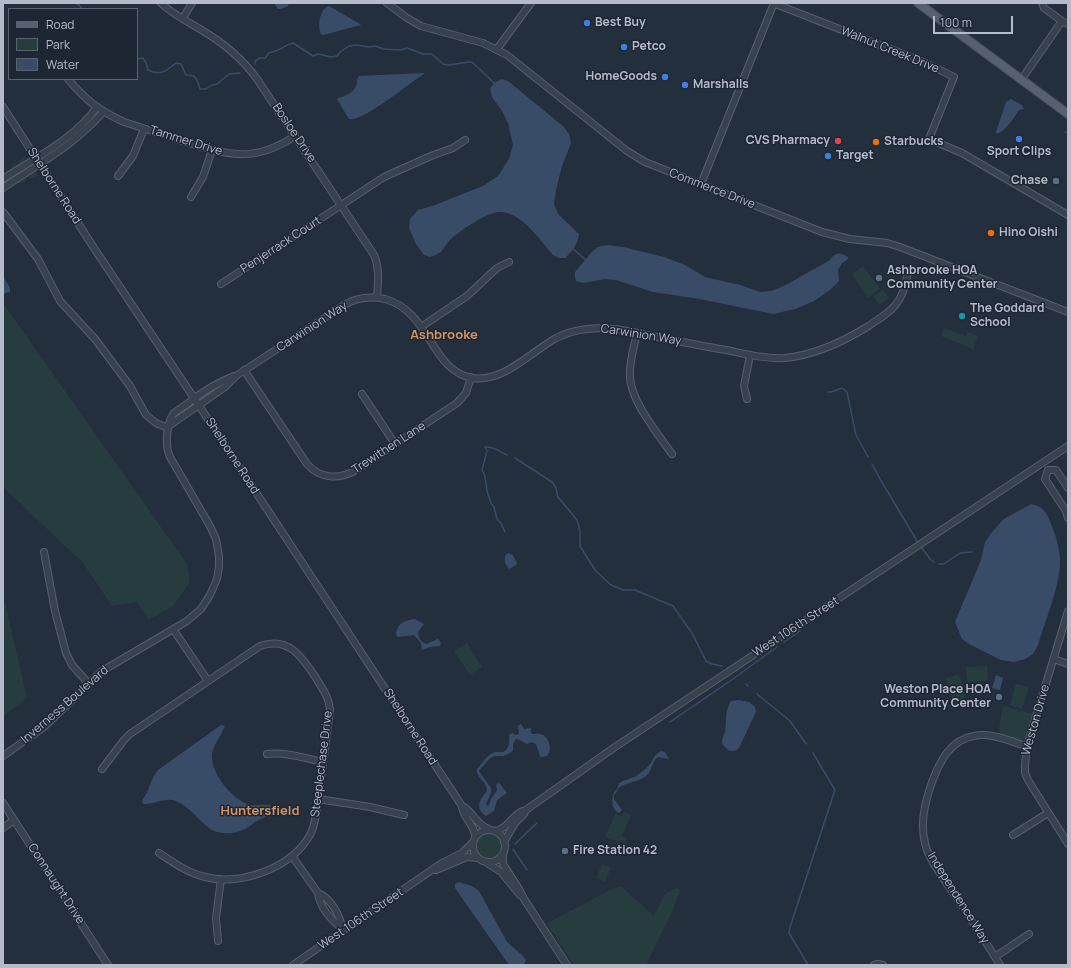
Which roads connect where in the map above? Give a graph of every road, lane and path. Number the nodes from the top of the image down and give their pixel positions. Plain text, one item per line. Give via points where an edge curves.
1 (161, 3) edge
2 (192, 3) edge
3 (387, 3) edge
4 (531, 3) edge
5 (774, 3) edge
6 (918, 3) edge
7 (1042, 3) edge
8 (183, 18) junction
9 (1062, 21) junction
10 (1068, 24) edge
11 (497, 50) junction
12 (69, 80) edge
13 (1021, 80) junction
14 (3, 107) edge
15 (100, 110) junction
16 (1068, 114) edge
17 (144, 129) junction
18 (295, 136) junction
19 (465, 140) dead end
20 (212, 150) junction
21 (36, 158) junction
22 (40, 164) junction
23 (118, 176) dead end
24 (3, 179) edge
25 (701, 184) junction
26 (3, 188) edge
27 (191, 197) dead end
28 (341, 205) junction
29 (3, 212) edge
30 (1068, 215) edge
31 (509, 262) dead end
32 (908, 272) dead end
33 (221, 284) dead end
34 (377, 297) junction
35 (1067, 309) edge
36 (422, 327) junction
37 (637, 333) junction
38 (750, 355) junction
39 (244, 370) junction
40 (236, 376) junction
41 (471, 377) junction
42 (362, 394) dead end
43 (194, 398) junction
44 (747, 399) dead end
45 (199, 405) junction
46 (169, 427) junction
47 (395, 444) junction
48 (1068, 446) edge
49 (672, 454) dead end
50 (1042, 463) junction
51 (1048, 470) junction
52 (1068, 488) edge
53 (1068, 518) edge
54 (44, 552) dead end
55 (1068, 611) edge
56 (173, 629) junction
57 (1054, 659) junction
58 (1068, 664) edge
59 (208, 681) junction
60 (89, 684) junction
61 (1028, 746) junction
62 (267, 754) dead end
63 (3, 756) edge
64 (323, 762) junction
65 (102, 769) dead end
66 (318, 799) junction
67 (3, 803) edge
68 (462, 806) junction
69 (526, 810) junction
70 (1048, 812) junction
71 (404, 815) dead end
72 (14, 820) junction
73 (3, 828) edge
74 (492, 830) junction
75 (1013, 835) dead end
76 (474, 840) junction
77 (504, 842) junction
78 (1068, 844) edge
79 (159, 853) dead end
80 (503, 854) junction
81 (292, 856) junction
82 (478, 858) junction
83 (487, 862) junction
84 (428, 873) junction
85 (220, 879) junction
86 (524, 899) junction
87 (344, 930) junction
88 (1029, 934) dead end
89 (218, 941) dead end
90 (995, 957) junction
91 (108, 965) edge
92 (293, 965) edge
93 (567, 965) edge
94 (874, 965) edge
95 (883, 965) edge
96 (1000, 965) edge

1 - 8 street, Bosloe Drive
2 - 8 street
3 - 11 street, Commerce Drive via 421,26 483,43
4 - 11 street
5 - 25 street
5 - 30 street, Walnut Creek Drive via 926,63 954,78 929,139 962,153
6 - 13 main road
7 - 9 street via 1044,8
8 - 18 street, Bosloe Drive via 221,42 241,60 257,78
9 - 10 street
9 - 13 street
11 - 25 street, Commerce Drive via 507,55 636,157
12 - 15 street, Tammer Drive
13 - 16 main road
14 - 21 street, Shelborne Road
15 - 17 street, Tammer Drive
15 - 21 street
15 - 22 street via 68,146
17 - 20 street, Tammer Drive
17 - 23 street via 133,156
18 - 20 street, Tammer Drive via 273,148 251,154 229,154
18 - 28 street, Bosloe Drive
19 - 28 street, Penjerrack Court via 453,148 384,177
20 - 27 street via 203,177
21 - 22 street, Shelborne Road
21 - 24 street
22 - 26 street
22 - 43 street, Shelborne Road
25 - 35 street, Commerce Drive via 830,234 904,248
28 - 33 street, Penjerrack Court
28 - 34 street, Bosloe Drive via 375,257 379,278
29 - 46 street via 38,259 60,302 95,339 130,386 144,412 156,423
31 - 36 street via 497,268 467,296
32 - 38 street, Carwinion Way via 903,294 893,307 846,340 825,349 796,356 779,358
34 - 36 street, Carwinion Way via 406,309
34 - 39 street, Carwinion Way via 347,303
36 - 41 street, Carwinion Way via 444,361 455,370
37 - 38 street, Carwinion Way
37 - 41 street, Carwinion Way via 604,328 572,332 552,341 502,373 486,378
37 - 49 street via 630,367 632,390
38 - 44 street via 744,386
39 - 40 street, Carwinion Way
39 - 47 street, Trewithen Lane via 304,461 318,473 333,477 348,474
40 - 43 street, Carwinion Way via 221,381
40 - 45 street, Carwinion Way
41 - 47 street, Trewithen Lane via 466,393 457,403
42 - 47 street
43 - 45 street, Shelborne Road
43 - 46 street, Inverness Boulevard via 174,413
45 - 46 street
45 - 68 street, Shelborne Road
46 - 56 street, Inverness Boulevard via 166,444 169,455 212,528 219,556 217,579 207,600 196,614
48 - 50 street, West 106th Street
50 - 51 street
50 - 69 street, West 106th Street via 615,747
51 - 52 street via 1056,470
51 - 53 street via 1045,479
54 - 60 street via 66,653 72,665
55 - 57 street, Weston Drive
56 - 59 street
56 - 60 street, Inverness Boulevard via 106,668
57 - 58 street
57 - 61 street, Weston Drive
59 - 64 street, Steeplechase Drive via 260,646 279,644 295,651 304,660 329,701
59 - 65 street, Steeplechase Drive via 130,734
60 - 63 street, Inverness Boulevard via 44,727
61 - 70 street, Weston Drive via 1026,776
61 - 90 street, Independence Way via 984,735 958,742 939,764 923,811 924,837 931,858
62 - 64 street via 290,754
64 - 66 street, Steeplechase Drive
66 - 71 street
66 - 81 street, Steeplechase Drive via 311,833
67 - 72 street, Connaught Drive
68 - 74 street, Shelborne Road via 480,824
68 - 76 street, Shelborne Road via 474,829
69 - 74 street, West 106th Street via 516,814 498,831
69 - 77 street, West 106th Street
70 - 75 street
70 - 78 street, Weston Drive
72 - 73 street
72 - 91 street, Connaught Drive
74 - 76 street via 482,832
74 - 77 street via 500,835
76 - 82 street via 473,851
76 - 84 street, West 106th Street via 464,851
77 - 80 street
79 - 85 street, Steeplechase Drive via 188,871
80 - 83 street via 496,861
80 - 86 street via 503,864
81 - 85 street, Steeplechase Drive via 264,872
81 - 87 street via 318,893 327,912
82 - 83 street
82 - 84 street, West 106th Street via 467,857
83 - 86 street via 501,872
84 - 87 street, West 106th Street
85 - 89 street via 216,918
86 - 93 street
87 - 92 street, West 106th Street
88 - 90 street
90 - 96 street, Independence Way
94 - 95 street

